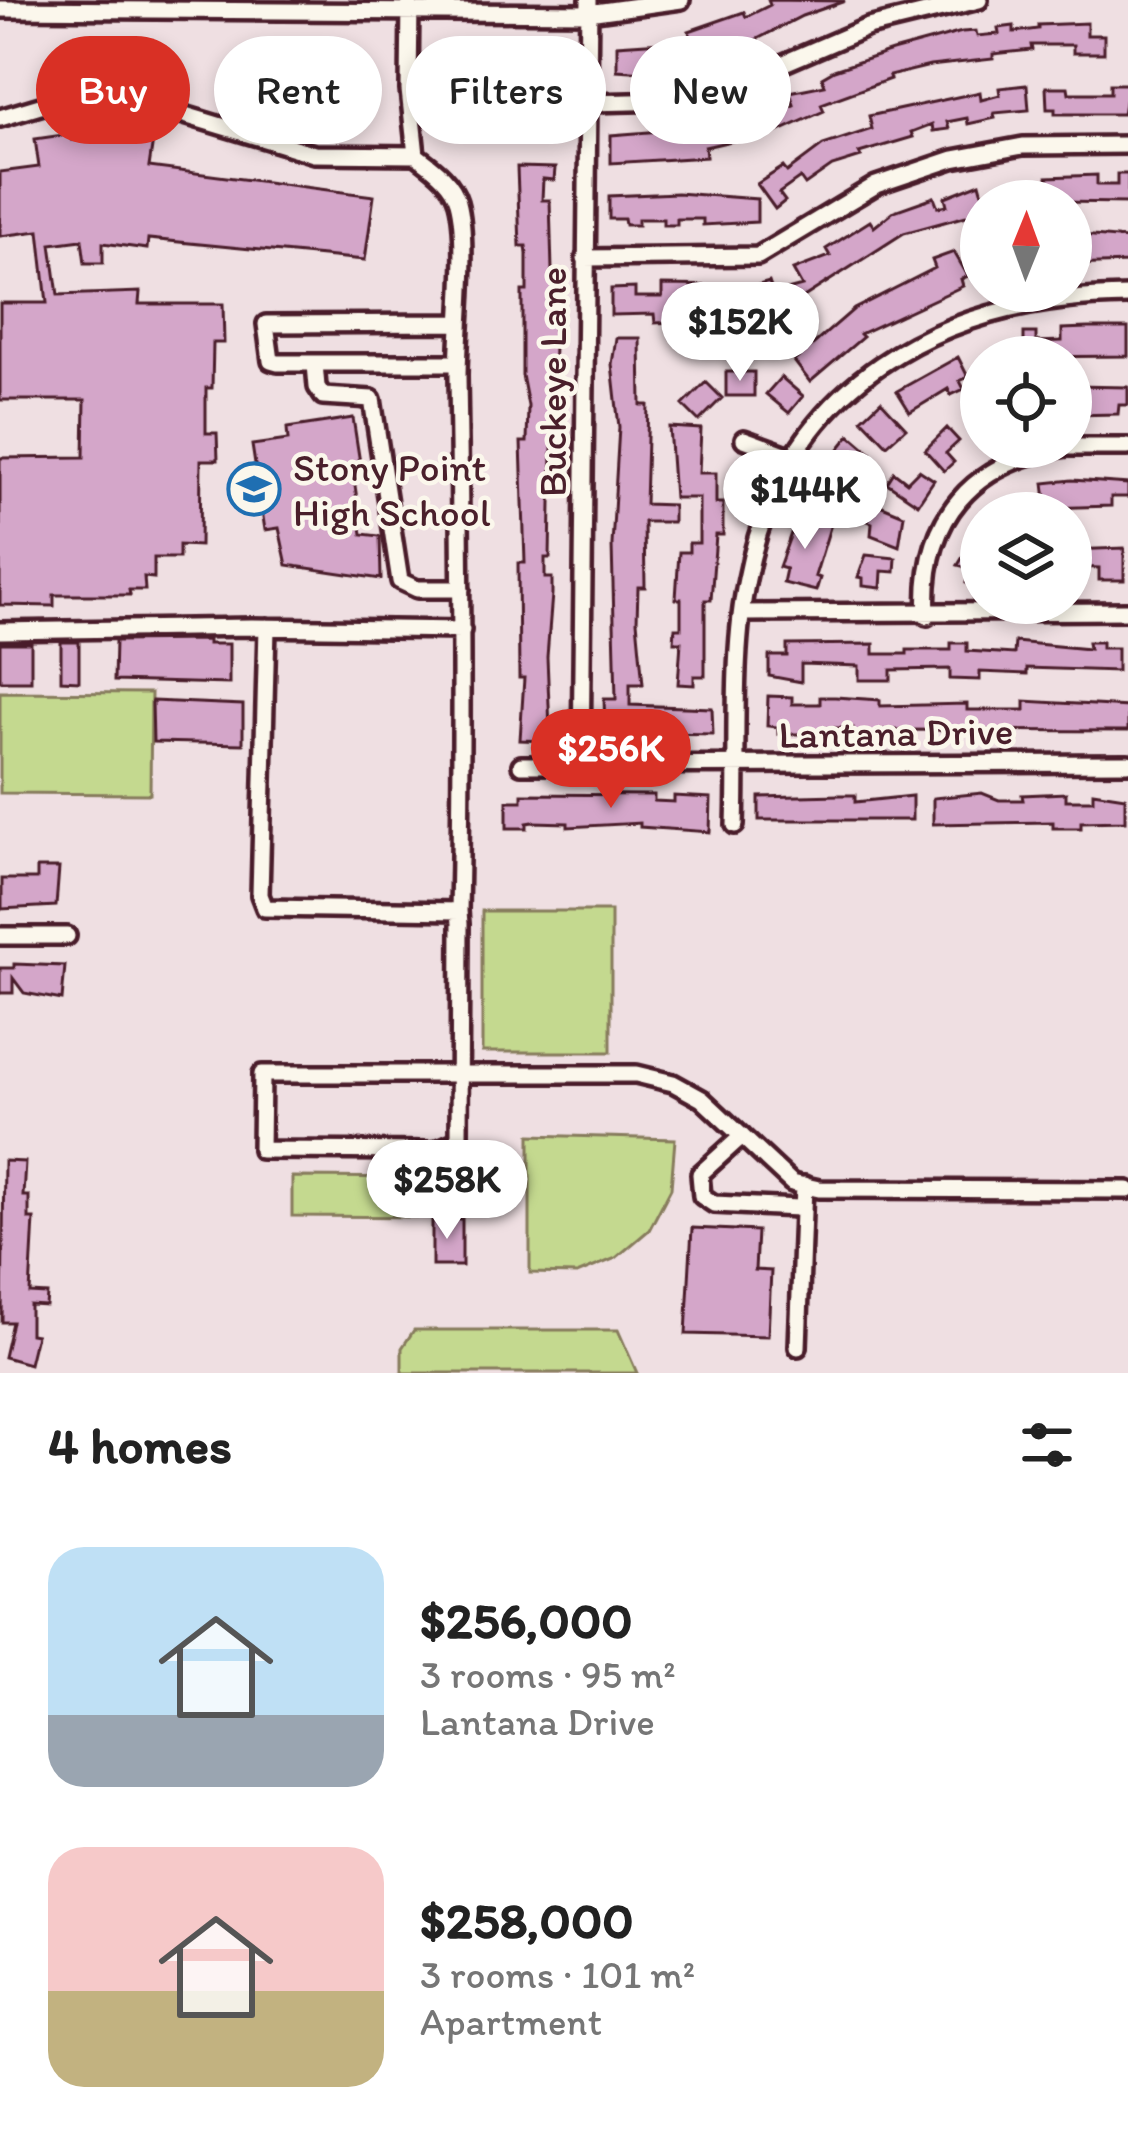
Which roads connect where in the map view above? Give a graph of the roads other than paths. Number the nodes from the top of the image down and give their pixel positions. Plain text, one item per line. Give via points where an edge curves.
1 (682, 0) edge
2 (979, 0) edge
3 (410, 5) edge
4 (589, 7) edge
5 (0, 9) edge
6 (606, 103) edge
7 (0, 118) edge
8 (587, 144) edge
9 (1128, 145) edge
10 (416, 155) junction
11 (585, 258) junction
12 (1128, 296) edge
13 (458, 323) junction
14 (458, 363) junction
15 (315, 364) junction
16 (744, 439) dead end
17 (1092, 447) edge
18 (1128, 447) edge
19 (793, 458) junction
20 (999, 468) edge
21 (461, 589) junction
22 (1128, 611) edge
23 (742, 614) junction
24 (927, 616) junction
25 (267, 627) junction
26 (462, 630) junction
27 (0, 631) edge
28 (1128, 763) edge
29 (521, 765) dead end
30 (580, 765) junction
31 (737, 767) junction
32 (735, 825) dead end
33 (459, 911) junction
34 (0, 936) edge
35 (67, 936) dead end
36 (460, 1078) junction
37 (742, 1136) junction
38 (804, 1185) junction
39 (1128, 1190) edge
40 (800, 1208) junction
41 (798, 1346) dead end

1 - 4 street
2 - 6 street via 868,27 719,91
3 - 4 street
3 - 5 street
3 - 10 street
7 - 10 street via 67,98 110,96 314,154
8 - 11 street, Buckeye Lane
9 - 11 street via 1023,146 908,172 758,256
10 - 13 street via 457,196
11 - 30 street, Buckeye Lane
12 - 19 street via 1031,302 943,328 855,385
13 - 14 street
13 - 15 street via 266,324 271,361
14 - 15 street
14 - 21 street
15 - 21 street via 323,396 372,399 400,581
16 - 19 street
17 - 18 street
19 - 23 street via 763,520
20 - 24 street via 953,507 932,544
21 - 26 street
22 - 24 street
23 - 24 street
23 - 31 street
25 - 26 street
25 - 27 street
25 - 33 street via 265,908
26 - 33 street
28 - 31 street, Lantana Drive
29 - 30 street, Lantana Drive
30 - 31 street, Lantana Drive
31 - 32 street
33 - 36 street
34 - 35 street
36 - 36 street via 262,1074 261,1150 444,1150 459,1140
36 - 37 street via 636,1074 674,1083
37 - 38 street
37 - 40 street via 700,1174 702,1196 713,1204
38 - 39 street
38 - 40 street
40 - 41 street

